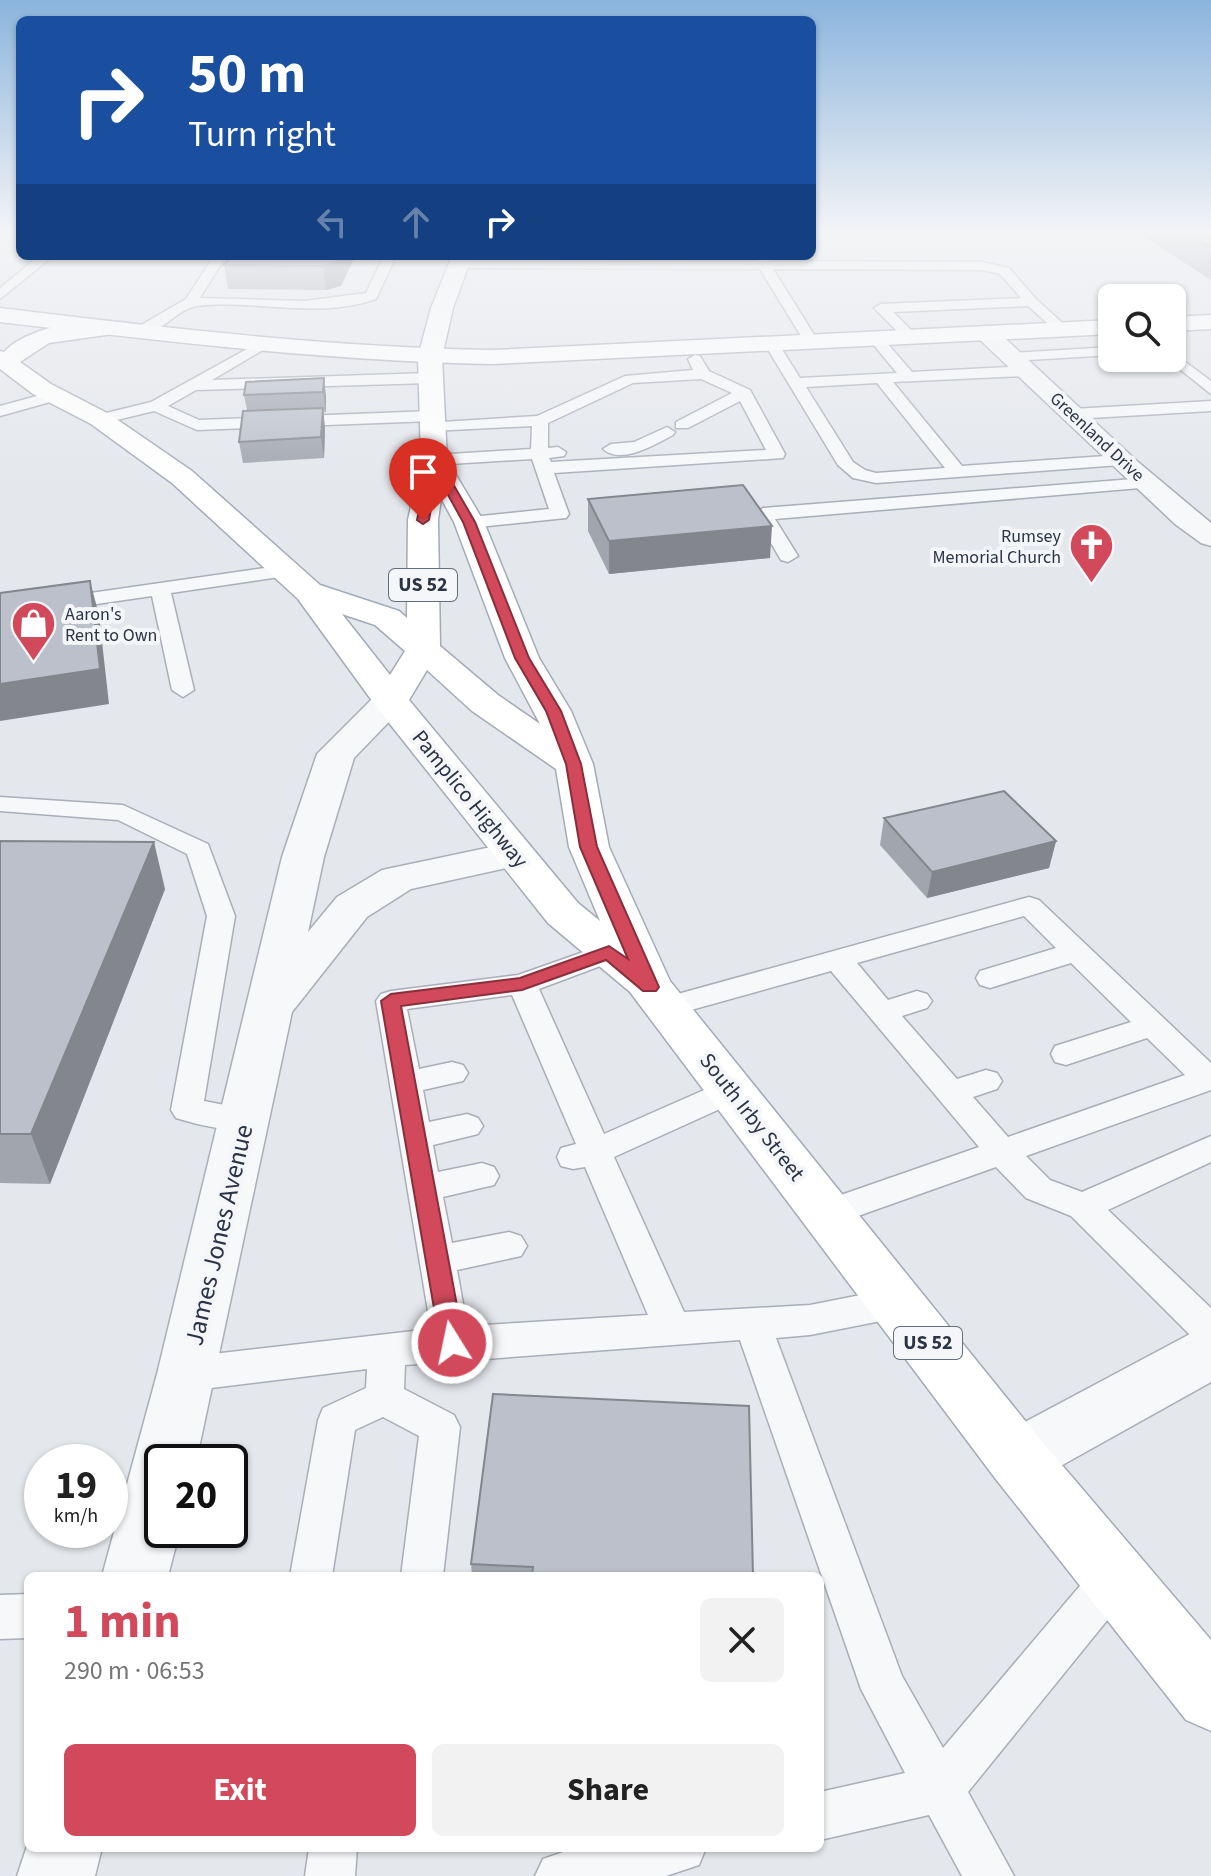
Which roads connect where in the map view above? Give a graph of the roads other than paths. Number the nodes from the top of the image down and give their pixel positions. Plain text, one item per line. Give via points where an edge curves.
1 (13, 317) edge
2 (166, 317) edge
3 (440, 317) edge
4 (797, 317) edge
5 (890, 317) edge
6 (1050, 317) edge
7 (1211, 322) edge
8 (1186, 323) edge
9 (112, 328) junction
10 (1098, 328) edge
11 (1066, 329) junction
12 (141, 331) junction
13 (986, 333) junction
14 (910, 336) junction
15 (875, 338) junction
16 (811, 341) junction
17 (771, 343) junction
18 (263, 344) junction
19 (689, 347) junction
20 (1098, 347) edge
21 (1098, 352) edge
22 (1018, 364) junction
23 (2, 366) edge
24 (430, 367) junction
25 (1186, 368) edge
26 (703, 374) junction
27 (908, 377) junction
28 (882, 379) junction
29 (795, 383) junction
30 (193, 385) junction
31 (1211, 389) edge
32 (49, 392) junction
33 (600, 393) junction
34 (744, 393) junction
35 (618, 398) dead end
36 (368, 399) junction
37 (156, 406) junction
38 (1211, 406) edge
39 (564, 410) junction
40 (0, 411) edge
41 (1073, 414) junction
42 (583, 415) dead end
43 (100, 419) junction
44 (432, 421) junction
45 (540, 421) junction
46 (674, 425) junction
47 (635, 431) dead end
48 (434, 460) junction
49 (541, 460) junction
50 (1120, 460) junction
51 (957, 472) junction
52 (1146, 483) junction
53 (469, 522) junction
54 (1211, 537) edge
55 (788, 556) dead end
56 (298, 581) junction
57 (160, 589) junction
58 (0, 612) edge
59 (423, 649) junction
60 (183, 690) dead end
61 (391, 701) junction
62 (574, 764) junction
63 (0, 804) edge
64 (515, 854) junction
65 (1076, 952) junction
66 (837, 959) junction
67 (990, 978) dead end
68 (642, 982) junction
69 (522, 984) junction
70 (917, 1001) dead end
71 (270, 1008) junction
72 (881, 1012) junction
73 (1153, 1025) junction
74 (1066, 1054) dead end
75 (452, 1073) dead end
76 (986, 1081) dead end
77 (405, 1083) junction
78 (731, 1091) junction
79 (950, 1093) junction
80 (245, 1119) junction
81 (467, 1126) dead end
82 (415, 1137) junction
83 (1211, 1148) edge
84 (1001, 1151) junction
85 (584, 1154) junction
86 (482, 1176) dead end
87 (425, 1187) junction
88 (1083, 1207) junction
89 (827, 1214) junction
90 (509, 1246) dead end
91 (437, 1260) junction
92 (896, 1303) junction
93 (753, 1324) junction
94 (673, 1329) junction
95 (1211, 1332) edge
96 (452, 1343) junction
97 (387, 1351) junction
98 (1211, 1352) edge
99 (187, 1374) junction
100 (384, 1398) junction
101 (170, 1444) edge
102 (1017, 1458) junction
103 (144, 1541) edge
104 (136, 1572) edge
105 (312, 1572) edge
106 (422, 1572) edge
107 (1115, 1577) junction
108 (24, 1616) edge
109 (0, 1617) edge
110 (1211, 1695) edge
111 (940, 1789) junction
112 (824, 1815) edge
113 (63, 1852) edge
114 (333, 1852) edge
115 (665, 1852) edge
116 (56, 1876) edge
117 (330, 1876) edge
118 (560, 1876) edge
119 (989, 1876) edge

1 - 9 main road
2 - 12 lane
3 - 24 main road, South Irby Street / US 52
4 - 16 lane
5 - 14 lane
6 - 11 lane
7 - 8 main road
9 - 12 main road
9 - 23 main road via 36,339 16,349
10 - 11 main road
11 - 13 main road
11 - 20 lane
12 - 18 main road
13 - 14 main road
13 - 22 street, Greenland Drive
14 - 15 main road
15 - 16 main road
15 - 27 lane
16 - 17 main road
17 - 19 main road
17 - 29 lane
18 - 24 main road
18 - 30 lane
19 - 24 main road
19 - 26 lane
21 - 22 lane
22 - 27 lane
22 - 41 street, Greenland Drive
23 - 32 main road, Pamplico Highway
24 - 36 lane
24 - 44 main road, South Irby Street / US 52
25 - 31 lane
26 - 33 lane via 630,379
26 - 34 lane
27 - 28 lane
28 - 29 lane
28 - 51 lane
29 - 51 lane via 847,465 859,474 876,478
30 - 36 lane
30 - 37 lane
32 - 40 lane
32 - 43 main road, Pamplico Highway
33 - 35 lane
33 - 39 lane
34 - 46 lane
34 - 49 lane via 777,454
36 - 37 lane via 197,425
36 - 44 lane
37 - 43 lane
38 - 41 lane
39 - 42 lane
39 - 45 lane
41 - 50 street, Greenland Drive
43 - 56 main road, Pamplico Highway via 182,477
44 - 45 lane
44 - 48 main road, South Irby Street / US 52
45 - 49 lane
46 - 47 lane
46 - 49 lane via 638,447
48 - 49 lane
48 - 53 main road, South Irby Street / US 52
48 - 59 main road, South Irby Street / US 52 via 423,520
49 - 53 lane via 568,514
50 - 51 lane
50 - 52 street, Greenland Drive
52 - 54 street, Greenland Drive
52 - 55 lane via 756,511
53 - 62 main road, South Irby Street / US 52 via 522,658 553,711
56 - 57 lane
56 - 59 main road, Pamplico Highway via 387,618
56 - 61 main road, Pamplico Highway
57 - 58 lane
57 - 60 lane
59 - 61 main road
59 - 62 main road, Pamplico Highway via 485,703
61 - 64 main road, Pamplico Highway
61 - 71 street, James Jones Avenue via 336,754 303,857
62 - 68 main road, South Irby Street / US 52 via 589,847
63 - 80 lane via 123,813 199,850 221,916 187,1110
64 - 68 main road, Pamplico Highway via 563,913
64 - 71 street, James Jones Avenue via 397,879 352,907
65 - 66 lane via 1029,906
65 - 67 lane
65 - 73 lane
66 - 68 lane
66 - 72 lane
68 - 69 lane
68 - 78 main road, South Irby Street / US 52
69 - 77 lane via 391,1001
69 - 85 lane via 541,1054
70 - 72 lane
71 - 80 street, James Jones Avenue
72 - 79 lane
73 - 74 lane
73 - 84 lane via 1208,1079
75 - 77 lane
76 - 79 lane
77 - 82 lane
78 - 85 lane
78 - 89 main road, South Irby Street / US 52
79 - 84 lane
80 - 99 street, James Jones Avenue
81 - 82 lane
82 - 87 lane
83 - 88 lane
84 - 88 lane via 1038,1189
84 - 89 lane
85 - 94 lane via 614,1226
86 - 87 lane
87 - 91 lane
88 - 95 lane
89 - 92 main road, South Irby Street / US 52
90 - 91 lane
91 - 96 lane
92 - 93 lane via 810,1320
92 - 102 main road, South Irby Street / US 52
93 - 94 lane
93 - 111 lane via 884,1689
94 - 96 lane
96 - 97 lane
97 - 99 lane
97 - 100 lane
98 - 102 street
99 - 101 street, James Jones Avenue
100 - 105 lane via 337,1420
100 - 106 lane via 440,1427
102 - 107 main road, South Irby Street / US 52
103 - 104 street
107 - 110 main road, South Irby Street / US 52
107 - 111 lane
108 - 109 lane
111 - 112 lane
111 - 119 lane
113 - 116 street
114 - 117 lane
115 - 118 lane

